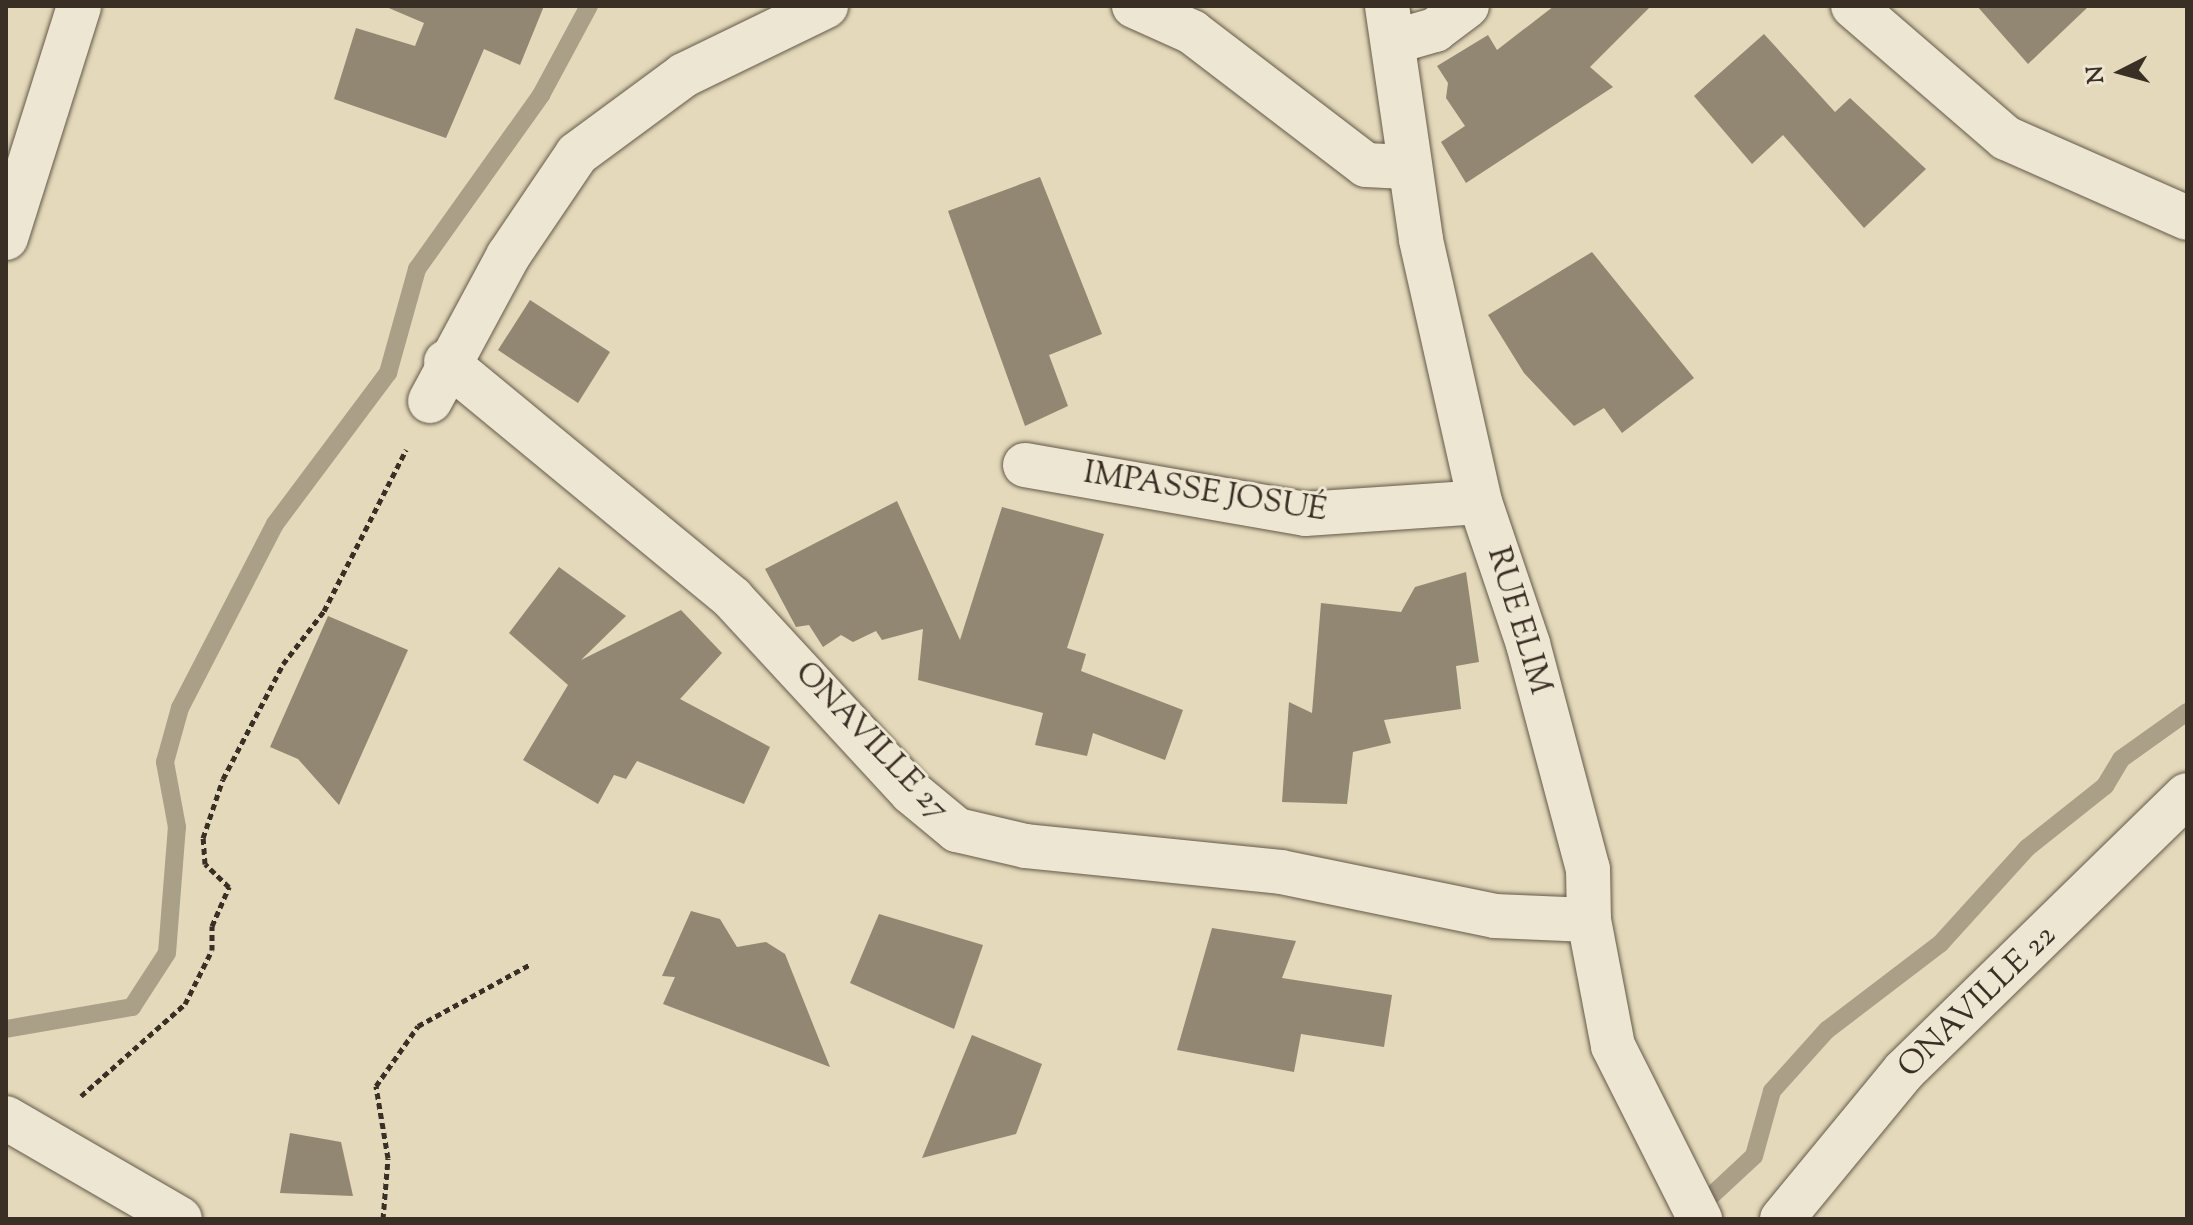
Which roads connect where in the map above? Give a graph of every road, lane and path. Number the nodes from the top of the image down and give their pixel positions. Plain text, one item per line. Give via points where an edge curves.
1 (79, 6) edge
2 (826, 6) edge
3 (1134, 6) edge
4 (1467, 6) edge
5 (1853, 6) edge
6 (1390, 24) edge
7 (1406, 167) junction
8 (2187, 218) edge
9 (6, 238) edge
10 (438, 382) junction
11 (1025, 465) dead end
12 (1480, 502) junction
13 (2187, 795) edge
14 (1589, 920) junction
15 (531, 964) dead end
16 (74, 1097) dead end
17 (6, 1118) edge
18 (180, 1219) edge
19 (383, 1219) edge
20 (1700, 1219) edge
21 (1782, 1219) edge

1 - 9 street
2 - 10 street via 684,75 577,154
3 - 7 street via 1192,32 1366,165
4 - 6 street via 1435,30
5 - 8 street via 2006,138
6 - 7 street, RUE ELIM
7 - 12 street, RUE ELIM
10 - 14 street, ONAVILLE 27 via 732,598 911,792 957,830 1053,849 1281,872 1495,916
10 - 16 path via 324,611 283,664 223,779 203,838 205,864 229,887 212,926 212,950 185,1004 88,1094
11 - 12 street, IMPASSE JOSUÉ via 1305,514
12 - 14 street, RUE ELIM via 1528,644 1588,869
13 - 21 street, ONAVILLE 22 via 1904,1071
14 - 20 street, RUE ELIM via 1613,1046
15 - 19 path via 418,1026 376,1086 388,1158
17 - 18 street

